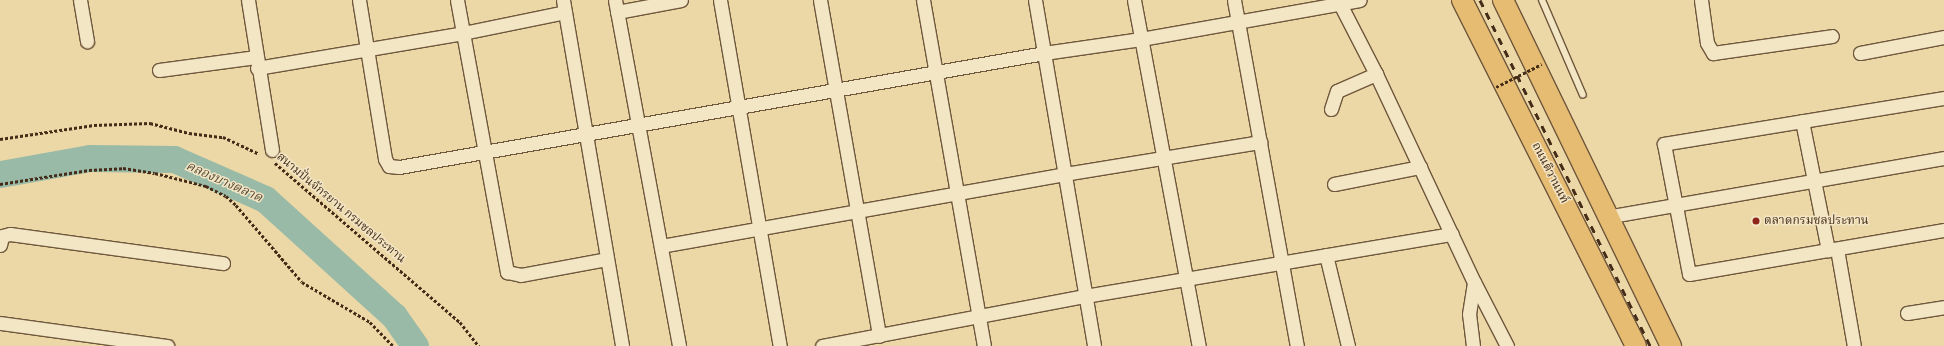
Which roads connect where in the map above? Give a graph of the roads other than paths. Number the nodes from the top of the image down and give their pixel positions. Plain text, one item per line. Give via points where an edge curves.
1 (80, 0) edge
2 (248, 0) edge
3 (358, 0) edge
4 (457, 0) edge
5 (680, 0) edge
6 (720, 0) edge
7 (820, 0) edge
8 (923, 0) edge
9 (1034, 0) edge
10 (1134, 0) edge
11 (1234, 0) edge
12 (1360, 0) edge
13 (1462, 0) edge
14 (1503, 0) edge
15 (1542, 0) edge
16 (1702, 0) edge
17 (1339, 3) edge
18 (564, 6) edge
19 (616, 6) edge
20 (1238, 22) junction
21 (463, 33) junction
22 (1832, 36) dead end
23 (1944, 38) edge
24 (1141, 39) junction
25 (87, 42) dead end
26 (366, 50) junction
27 (1044, 53) junction
28 (1860, 53) dead end
29 (256, 62) junction
30 (159, 70) dead end
31 (936, 73) junction
32 (1376, 74) junction
33 (836, 91) junction
34 (1583, 95) dead end
35 (1944, 98) edge
36 (738, 106) junction
37 (1331, 109) dead end
38 (1802, 121) junction
39 (638, 125) junction
40 (586, 133) junction
41 (1260, 142) junction
42 (483, 151) junction
43 (270, 156) road end
44 (1944, 158) edge
45 (1164, 159) junction
46 (1420, 167) junction
47 (1064, 174) junction
48 (1814, 181) junction
49 (1334, 184) dead end
50 (957, 194) junction
51 (1677, 205) junction
52 (857, 212) junction
53 (1606, 217) junction
54 (759, 228) junction
55 (1944, 230) edge
56 (1452, 234) junction
57 (0, 245) edge
58 (661, 246) junction
59 (1832, 250) junction
60 (1326, 255) junction
61 (607, 259) junction
62 (1282, 262) junction
63 (223, 263) dead end
64 (1187, 280) junction
65 (1474, 282) junction
66 (1085, 296) junction
67 (1944, 307) edge
68 (1907, 312) dead end
69 (979, 317) junction
70 (0, 323) edge
71 (877, 340) edge
72 (168, 346) edge
73 (622, 346) edge
74 (679, 346) edge
75 (780, 346) edge
76 (822, 346) edge
77 (984, 346) edge
78 (1094, 346) edge
79 (1199, 346) edge
80 (1297, 346) edge
81 (1348, 346) edge
82 (1473, 346) edge
83 (1507, 346) edge
84 (1636, 346) edge
85 (1671, 346) edge
86 (1854, 346) edge

1 - 25 street
2 - 29 street
3 - 26 street
4 - 21 street
5 - 19 street
6 - 36 street
7 - 33 street
8 - 31 street
9 - 27 street
10 - 24 street
11 - 20 street
12 - 17 street
13 - 84 main road, ถนนติวานนท์
14 - 53 main road
15 - 34 lane
16 - 22 street via 1707,43 1713,53
17 - 20 street
17 - 32 street
18 - 21 street
18 - 40 street
19 - 39 street
20 - 24 street
20 - 41 street
21 - 26 street
21 - 42 street
23 - 28 street
24 - 27 street
24 - 45 street
26 - 29 street
26 - 42 street via 385,159 389,166 399,167
27 - 31 street
27 - 47 street
29 - 30 street
29 - 43 street
31 - 33 street
31 - 50 street
32 - 37 street via 1337,91
32 - 46 street
33 - 36 street
33 - 52 street
35 - 38 street
36 - 39 street
36 - 54 street
38 - 48 street
38 - 51 street via 1664,144
39 - 40 street
39 - 58 street
40 - 42 street
40 - 61 street
41 - 45 street
41 - 62 street
42 - 61 street via 507,272 521,275
44 - 48 street
45 - 47 street
45 - 64 street
46 - 49 street
46 - 56 street
47 - 50 street
47 - 66 street
48 - 51 street
48 - 59 street
50 - 52 street
50 - 69 street
51 - 53 street
51 - 59 street via 1689,274
52 - 54 street
52 - 71 street
53 - 85 main road
54 - 58 street
54 - 75 street
55 - 59 street
56 - 60 street
56 - 65 street
57 - 63 street via 2,236 10,234
58 - 74 street
59 - 86 street
60 - 62 street
60 - 81 street
61 - 73 street
62 - 64 street
62 - 80 street
64 - 66 street
64 - 79 street
65 - 82 street via 1468,314
65 - 83 street
66 - 69 street
66 - 78 street
67 - 68 street
69 - 71 street
69 - 77 street
70 - 72 street
71 - 76 street

